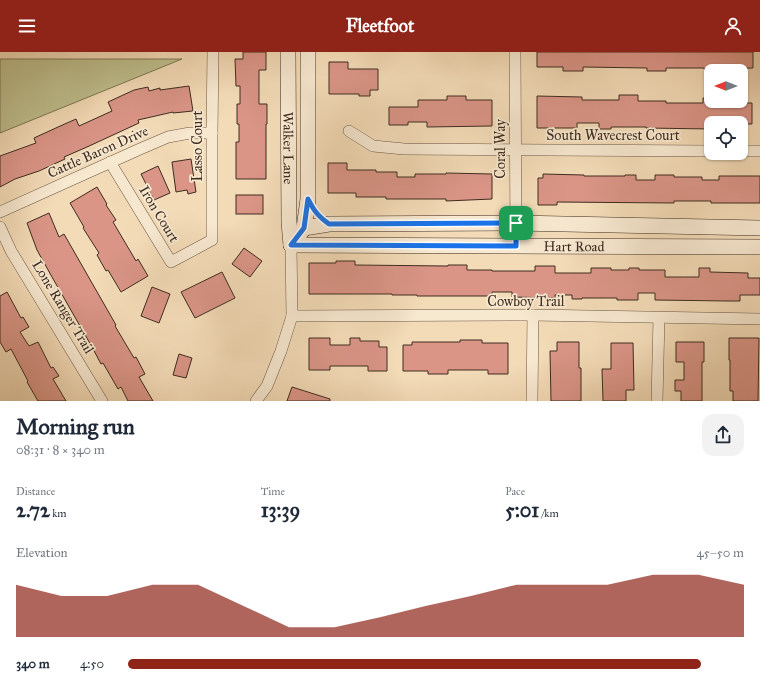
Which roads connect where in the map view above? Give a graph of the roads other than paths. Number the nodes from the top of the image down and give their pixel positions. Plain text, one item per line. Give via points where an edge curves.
1 (213, 52) edge
2 (288, 52) edge
3 (308, 52) edge
4 (515, 52) edge
5 (349, 131) dead end
6 (212, 134) junction
7 (515, 150) junction
8 (704, 151) edge
9 (748, 151) edge
10 (760, 151) edge
11 (110, 162) junction
12 (308, 199) junction
13 (0, 212) edge
14 (516, 223) junction
15 (329, 224) junction
16 (0, 227) edge
17 (304, 228) junction
18 (760, 228) edge
19 (212, 240) joint
20 (291, 245) junction
21 (516, 246) junction
22 (760, 247) edge
23 (533, 315) junction
24 (292, 316) junction
25 (659, 318) junction
26 (760, 319) edge
27 (102, 401) edge
28 (256, 401) edge
29 (532, 401) edge
30 (657, 401) edge

1 - 6 street, Lasso Court
2 - 20 street, Walker Lane
3 - 12 street, Walker Lane
4 - 7 street, Coral Way
5 - 7 street, South Wavecrest Court via 373,146 404,150
6 - 11 street, Cattle Baron Drive via 168,137
6 - 19 street, Lasso Court
7 - 8 street, South Wavecrest Court
7 - 14 street, Coral Way
9 - 10 street
11 - 13 street, Cattle Baron Drive
11 - 19 street, Iron Court via 171,262
12 - 15 street via 314,210
12 - 17 street, Walker Lane
14 - 15 street, Hart Road
14 - 18 street, Hart Road
14 - 21 street, Coral Way
15 - 17 street, Hart Road
16 - 27 street, Lone Ranger Trail via 11,251
17 - 20 street
20 - 21 street, Hart Road
20 - 24 street
21 - 22 street, Hart Road
23 - 24 street, Cowboy Trail
23 - 25 street, Cowboy Trail
23 - 29 street
24 - 28 street via 267,386
25 - 26 street, Cowboy Trail
25 - 30 street

